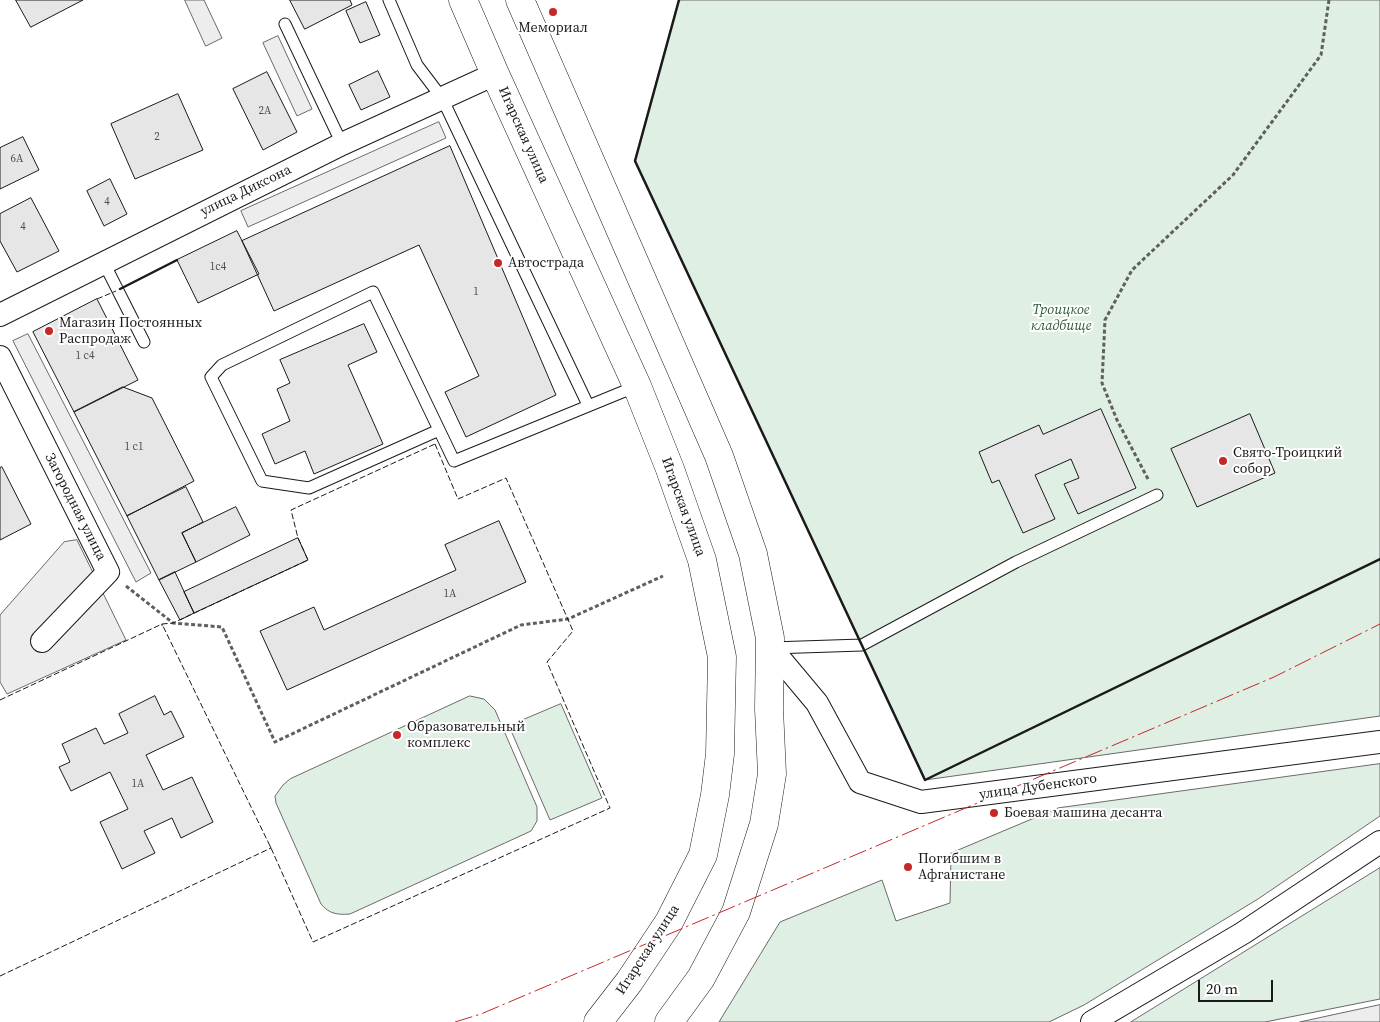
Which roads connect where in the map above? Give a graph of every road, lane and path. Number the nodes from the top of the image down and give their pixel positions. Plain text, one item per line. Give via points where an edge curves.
1 (389, 0) edge
2 (464, 0) edge
3 (520, 0) edge
4 (1329, 0) edge
5 (285, 24) dead end
6 (495, 74) junction
7 (442, 98) junction
8 (342, 144) junction
9 (103, 262) junction
10 (0, 314) edge
11 (144, 342) dead end
12 (0, 357) edge
13 (637, 386) junction
14 (588, 406) junction
15 (440, 430) junction
16 (1157, 495) joint
17 (108, 572) junction
18 (663, 576) dead end
19 (42, 641) dead end
20 (771, 648) junction
21 (1380, 742) edge
22 (1380, 842) edge
23 (598, 1022) edge
24 (669, 1022) edge
25 (1092, 1022) edge

1 - 7 lane via 416,65
2 - 6 main road, Игарская улица
3 - 20 main road via 719,456 753,554
4 - 16 path via 1321,55 1233,175 1132,270 1105,320 1102,383 1117,420
5 - 8 lane
6 - 7 street, улица Диксона
6 - 13 main road, Игарская улица
7 - 8 street, улица Диксона
7 - 14 lane
8 - 9 street, улица Диксона
9 - 10 street, улица Диксона
9 - 11 lane
12 - 17 street, Загородная улица
13 - 14 lane
13 - 23 main road, Игарская улица via 702,560 722,657 720,754 716,794 703,855 669,922
14 - 15 lane via 454,461
15 - 15 lane via 309,488 262,481 210,377 222,365 373,292
16 - 20 lane via 1016,562 862,645
17 - 18 path via 173,623 222,628 275,742 521,625 568,619
17 - 19 street, Загородная улица
20 - 21 street, улица Дубенского via 817,703 860,782 921,802
20 - 24 main road via 772,774 764,824 736,912 701,978
22 - 25 street via 1243,933

